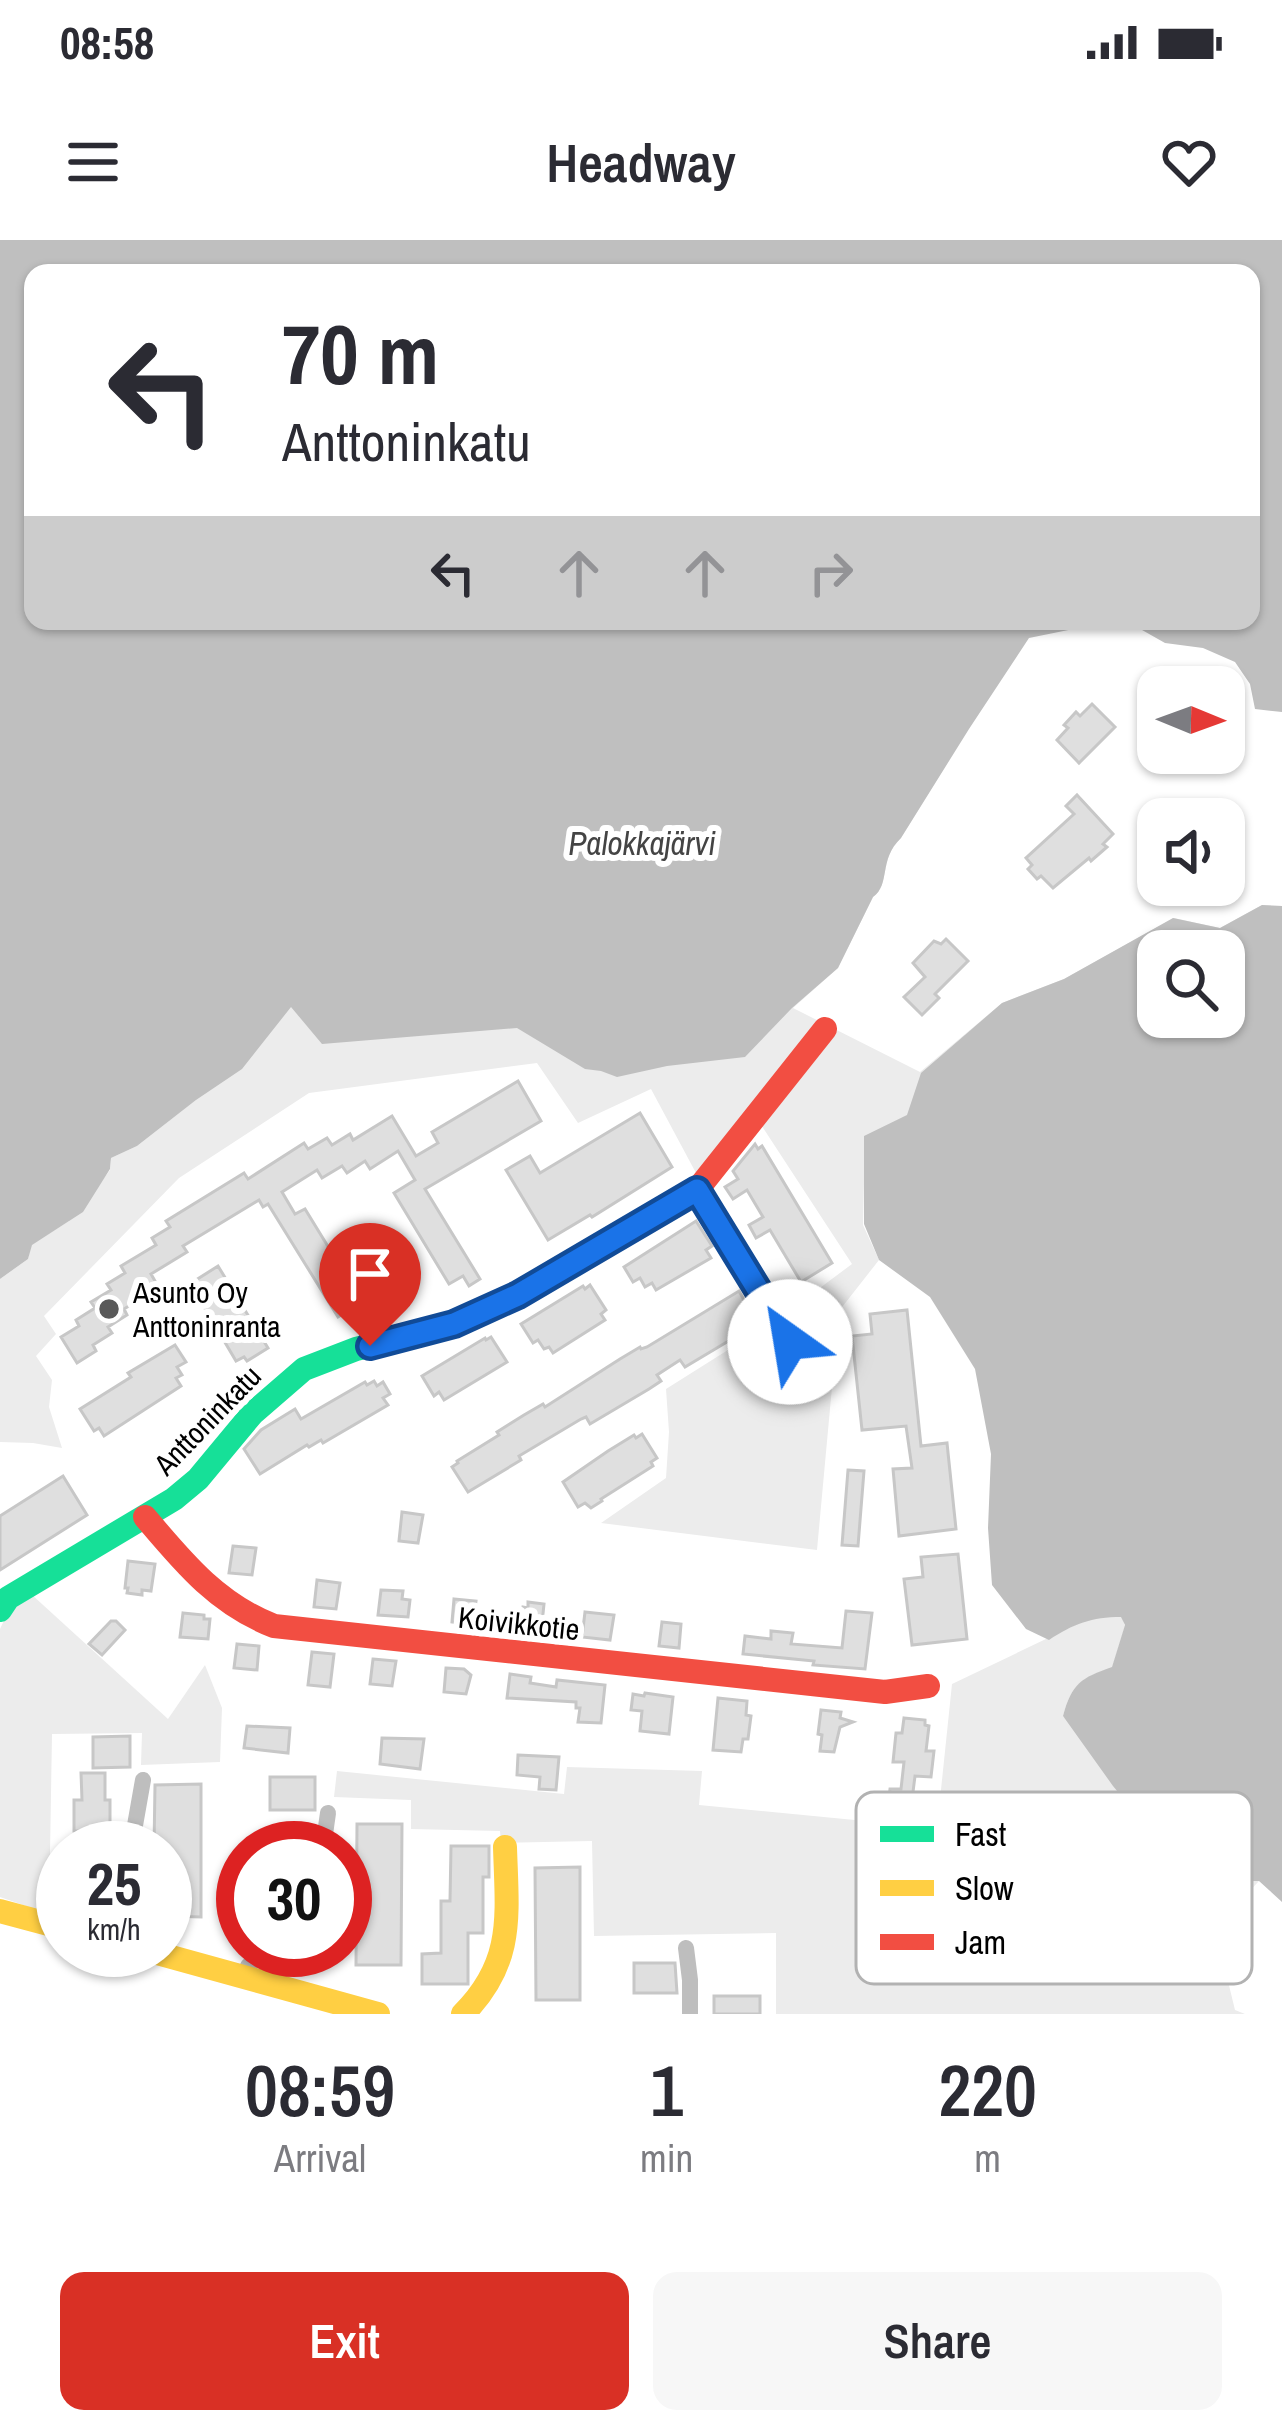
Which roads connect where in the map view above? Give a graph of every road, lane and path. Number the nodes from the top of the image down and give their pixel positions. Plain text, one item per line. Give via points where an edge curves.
1 (825, 1029) dead end
2 (697, 1190) junction
3 (790, 1342) dead end
4 (145, 1517) junction
5 (0, 1610) edge
6 (928, 1686) dead end
7 (143, 1780) dead end
8 (328, 1813) dead end
9 (136, 1821) edge
10 (327, 1821) edge
11 (506, 1847) dead end
12 (0, 1911) edge
13 (36, 1921) edge
14 (686, 1948) dead end
15 (248, 1977) edge
16 (378, 2014) edge
17 (463, 2014) edge
18 (690, 2014) edge

1 - 2 street
2 - 3 street
2 - 4 street, Anttoninkatu via 518,1295 454,1324 304,1369 252,1414 198,1479
4 - 5 street, Anttoninkatu
4 - 6 street, Koivikkotie via 211,1592 274,1626 886,1692
7 - 9 street
8 - 10 street
11 - 17 street via 506,1948
12 - 13 street
14 - 18 street
15 - 16 street

